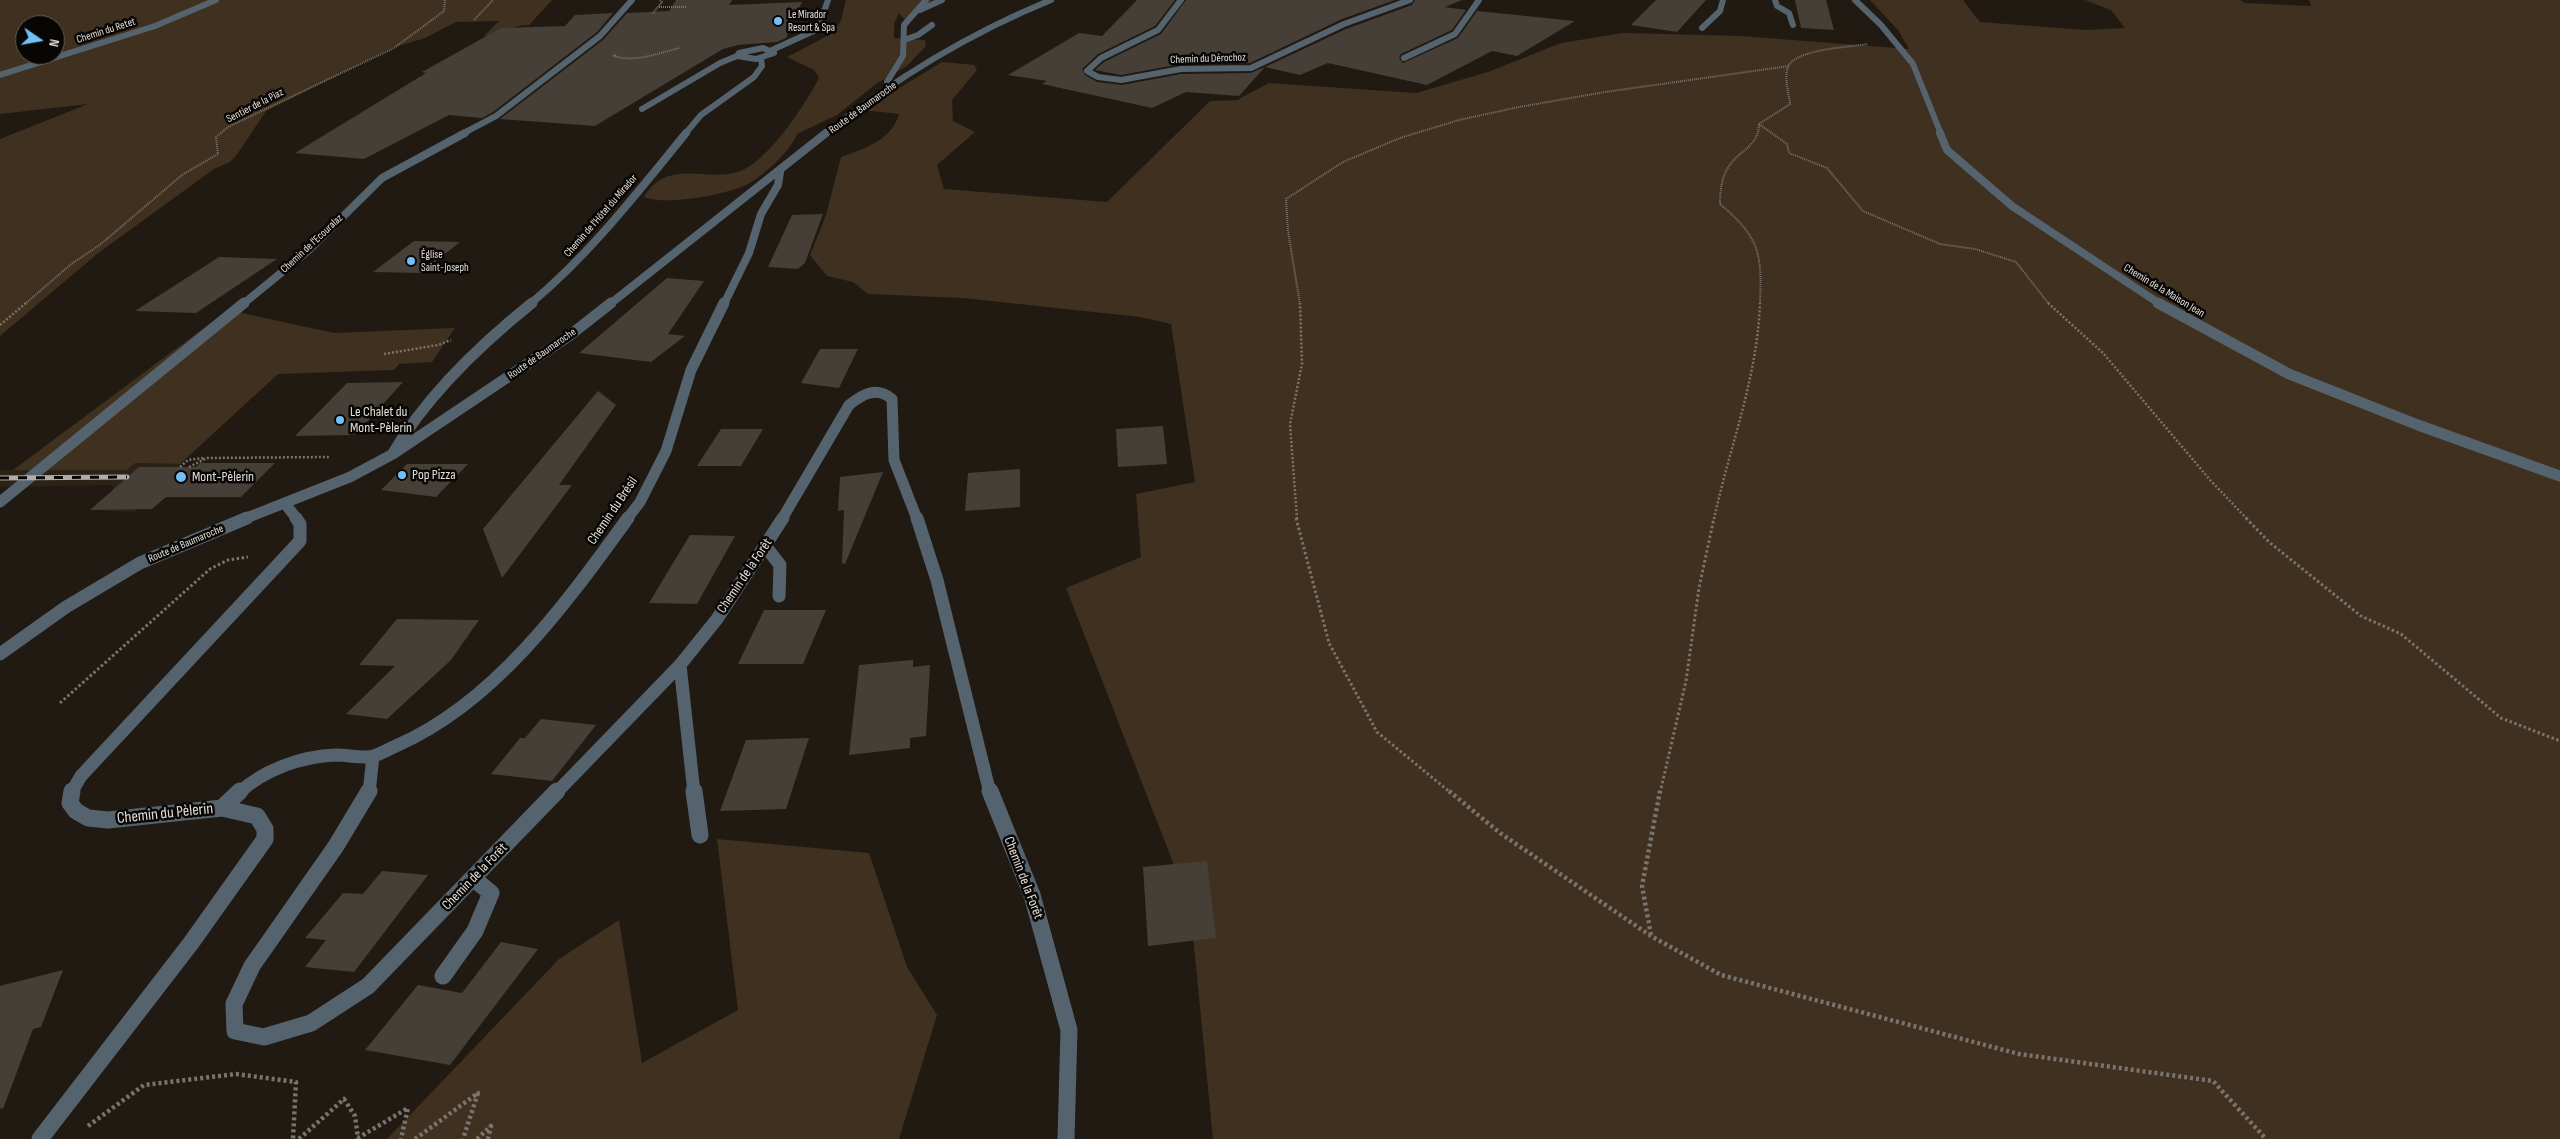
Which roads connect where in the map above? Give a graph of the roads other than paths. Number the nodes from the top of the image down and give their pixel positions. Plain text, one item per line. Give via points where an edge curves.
1 (216, 0) edge
2 (632, 0) edge
3 (828, 0) edge
4 (926, 0) edge
5 (942, 0) edge
6 (1051, 0) edge
7 (1181, 0) edge
8 (1410, 0) edge
9 (1479, 0) edge
10 (1723, 0) edge
11 (1775, 0) edge
12 (1854, 0) edge
13 (913, 13) junction
14 (932, 25) dead end
15 (1793, 25) dead end
16 (1702, 28) dead end
17 (904, 40) junction
18 (772, 50) junction
19 (737, 56) junction
20 (761, 58) junction
21 (1404, 58) dead end
22 (0, 75) edge
23 (888, 88) junction
24 (642, 110) dead end
25 (780, 172) junction
26 (393, 454) junction
27 (2560, 476) edge
28 (0, 502) edge
29 (286, 504) junction
30 (766, 546) junction
31 (779, 596) dead end
32 (0, 654) edge
33 (680, 665) junction
34 (372, 756) junction
35 (222, 808) junction
36 (700, 835) dead end
37 (474, 879) junction
38 (443, 976) dead end
39 (40, 1139) edge
40 (1066, 1139) edge

1 - 22 street, Chemin du Retet via 146,29
2 - 28 street, Chemin de l'Ecouralaz via 600,36 496,116 382,178 310,250
3 - 18 street via 818,29
4 - 13 street
5 - 13 street
6 - 23 street, Route de Baumaroche via 990,27
7 - 8 street, Chemin du Dérochoz via 1163,27 1101,58 1087,71 1111,80 1134,79 1183,68 1235,71 1251,68 1344,24
9 - 21 street via 1456,34
10 - 16 street via 1720,11
11 - 15 street via 1777,6 1789,13
12 - 27 street, Chemin de la Maison Jean via 1913,64 1947,150 2012,206 2166,308 2289,374
13 - 17 street via 904,25
14 - 17 street
17 - 23 street via 905,55 887,82
18 - 19 street via 746,50
18 - 20 street via 772,54
19 - 20 street
19 - 24 street
20 - 26 street, Chemin de l'Hôtel du Mirador via 762,66 754,77 701,116 595,244 464,365 407,429
23 - 25 street, Route de Baumaroche via 853,112
25 - 26 street, Route de Baumaroche via 569,336
25 - 34 street, Chemin du Brésil via 778,185 761,214 748,253 691,370 666,451 640,502 576,590 474,699 419,736
26 - 29 street, Route de Baumaroche via 350,478
29 - 32 street, Route de Baumaroche via 140,563 66,607
29 - 35 street, Chemin du Pèlerin via 300,524 300,541 81,776 71,793 70,803 88,818 108,820
30 - 31 street via 780,565
30 - 33 street, Chemin de la Forêt
30 - 40 street, Chemin de la Forêt via 849,405 861,395 885,392 892,399 894,460 937,580 986,782 1032,895 1069,1030
33 - 36 street
33 - 37 street, Chemin de la Forêt
34 - 35 street via 334,755 290,765 249,783
34 - 37 street, Chemin de la Forêt via 369,792 336,846 252,966 234,1004 235,1031 264,1037 312,1022 368,986
35 - 39 street, Chemin du Pèlerin via 257,816 265,829 265,840 191,944
37 - 38 street via 491,893 475,932

